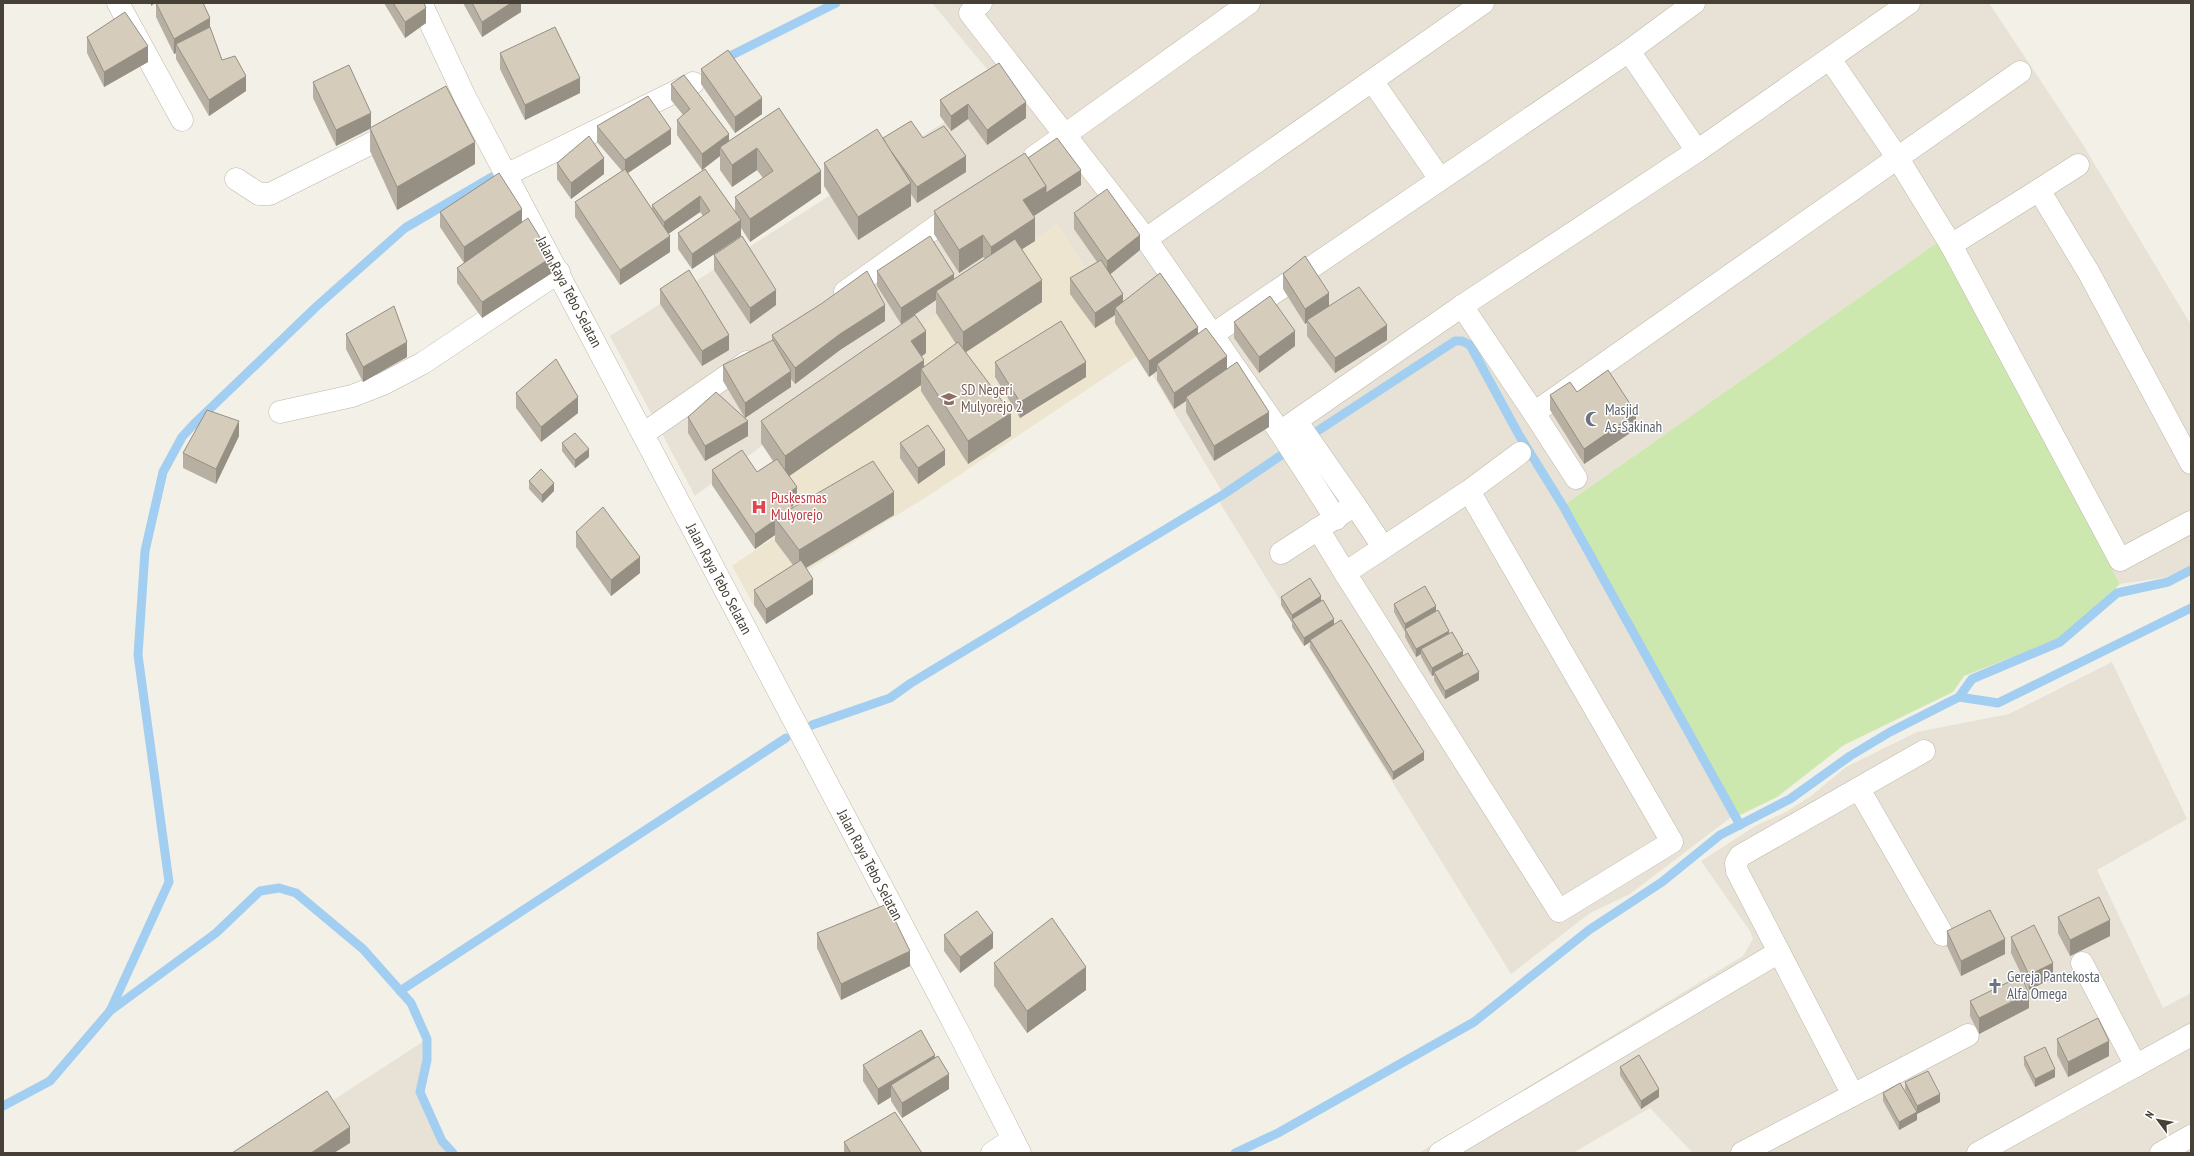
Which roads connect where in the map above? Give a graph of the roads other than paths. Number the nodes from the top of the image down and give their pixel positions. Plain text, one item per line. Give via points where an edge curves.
1 (118, 3) edge
2 (421, 3) edge
3 (981, 3) edge
4 (1249, 3) edge
5 (1483, 3) edge
6 (1694, 3) edge
7 (1909, 3) edge
8 (1629, 51) junction
9 (1830, 59) junction
10 (2020, 72) dead end
11 (1373, 82) junction
12 (693, 83) dead end
13 (465, 97) junction
14 (444, 107) edge
15 (182, 120) dead end
16 (417, 121) edge
17 (1065, 135) junction
18 (1697, 152) junction
19 (1897, 157) junction
20 (2078, 165) dead end
21 (1020, 167) edge
22 (508, 174) junction
23 (236, 179) dead end
24 (1440, 179) junction
25 (2038, 190) junction
26 (974, 200) edge
27 (1146, 239) junction
28 (1951, 245) junction
29 (559, 272) junction
30 (831, 302) edge
31 (1462, 306) junction
32 (1212, 335) junction
33 (766, 348) edge
34 (280, 412) dead end
35 (1534, 413) junction
36 (1289, 427) junction
37 (643, 434) junction
38 (1520, 453) dead end
39 (2191, 463) edge
40 (1576, 478) dead end
41 (1469, 491) junction
42 (1355, 504) junction
43 (2191, 522) edge
44 (1327, 524) junction
45 (1383, 547) junction
46 (1281, 553) dead end
47 (1345, 573) junction
48 (1924, 751) dead end
49 (1859, 789) junction
50 (1943, 935) dead end
51 (1779, 952) junction
52 (2082, 963) dead end
53 (1968, 1035) dead end
54 (2191, 1035) edge
55 (2136, 1066) junction
56 (1854, 1095) junction
57 (2191, 1136) edge
58 (1016, 1146) edge
59 (992, 1153) edge
60 (1440, 1153) edge
61 (1742, 1153) edge
62 (1978, 1153) edge
63 (2161, 1153) edge

1 - 15 street
2 - 13 street, Jalan Raya Tebo Selatan
3 - 17 street via 970,13
4 - 17 street
5 - 11 street
6 - 8 street
7 - 9 street
8 - 18 street
8 - 24 street
9 - 18 street
9 - 19 street
10 - 19 street
11 - 24 street
11 - 27 street
12 - 22 street
13 - 14 street
13 - 22 street, Jalan Raya Tebo Selatan
16 - 23 street via 270,194 259,194
17 - 21 street
17 - 27 street
18 - 31 street
19 - 28 street
19 - 35 street
20 - 25 street
22 - 29 street, Jalan Raya Tebo Selatan
24 - 32 street
25 - 28 street
25 - 39 street via 2089,272
26 - 30 street
27 - 32 street
28 - 43 street via 2120,560
29 - 34 street via 423,363 383,384 352,396
29 - 37 street, Jalan Raya Tebo Selatan
31 - 35 street
31 - 36 street
32 - 36 street
33 - 37 street
35 - 40 street
36 - 42 street
36 - 44 street
37 - 58 street, Jalan Raya Tebo Selatan
38 - 41 street
41 - 45 street
41 - 47 street via 1672,842 1559,912
42 - 44 street
42 - 45 street
44 - 46 street
44 - 47 street
45 - 47 street
48 - 49 street
49 - 50 street
49 - 51 street via 1740,856 1736,863 1737,871
51 - 56 street
51 - 60 street
52 - 55 street
53 - 56 street
54 - 55 street
55 - 62 street
56 - 61 street
57 - 63 street
58 - 59 street

